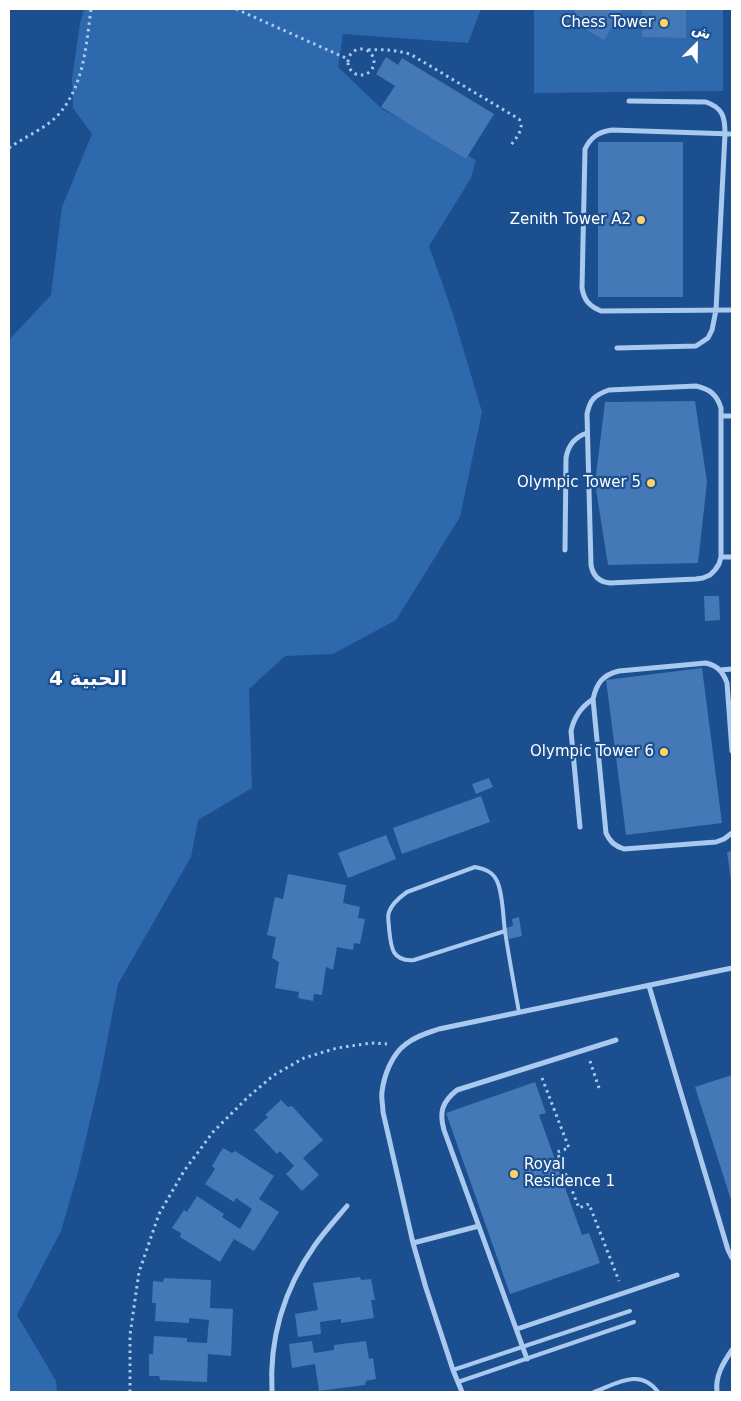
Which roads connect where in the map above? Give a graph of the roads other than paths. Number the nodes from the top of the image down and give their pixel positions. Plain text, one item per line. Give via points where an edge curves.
1 (629, 101) dead end
2 (726, 134) junction
3 (732, 134) edge
4 (716, 310) junction
5 (732, 310) edge
6 (616, 348) dead end
7 (721, 416) junction
8 (732, 416) edge
9 (587, 434) junction
10 (565, 550) dead end
11 (722, 557) junction
12 (732, 557) edge
13 (732, 669) edge
14 (720, 670) junction
15 (593, 699) junction
16 (732, 751) edge
17 (580, 827) dead end
18 (732, 833) edge
19 (505, 931) junction
20 (732, 968) edge
21 (649, 986) junction
22 (519, 1012) junction
23 (616, 1040) dead end
24 (346, 1206) dead end
25 (479, 1226) junction
26 (412, 1243) junction
27 (732, 1258) edge
28 (677, 1275) dead end
29 (630, 1311) dead end
30 (634, 1322) dead end
31 (517, 1329) junction
32 (523, 1346) junction
33 (732, 1350) edge
34 (528, 1358) junction
35 (453, 1370) junction
36 (458, 1382) junction
37 (272, 1392) edge
38 (462, 1392) edge
39 (594, 1392) edge
40 (658, 1392) edge
41 (717, 1392) edge

1 - 2 street via 706,102 722,112
2 - 3 street
2 - 4 street
2 - 4 street via 603,131 595,135 585,149 582,288 587,303 601,311
4 - 5 street
4 - 6 street via 708,338 696,346
7 - 8 street
7 - 9 street via 715,395 696,386 609,390 600,393 588,405
7 - 11 street
9 - 10 street via 575,439 567,450
9 - 11 street via 591,565 595,576 605,582 696,579 710,575
11 - 12 street
13 - 14 street
14 - 15 street via 706,663 619,671 601,680
14 - 16 street via 727,683
15 - 17 street via 581,709 571,730
15 - 18 street via 606,832 616,846 633,849 716,842
19 - 19 lane via 497,881 492,874 475,867 407,892 392,905 388,914 391,947 394,954 406,960
19 - 22 lane
20 - 21 street
21 - 22 street
21 - 27 street
22 - 26 street via 422,1035 405,1044 385,1074 383,1112
23 - 25 street via 457,1090 448,1097 441,1119
24 - 37 street via 315,1244 283,1305 274,1338
25 - 26 street
25 - 31 street
26 - 35 street
28 - 31 street
29 - 32 lane
30 - 34 lane
31 - 32 street
32 - 34 street
32 - 35 lane
33 - 41 street via 718,1374
34 - 36 lane
35 - 36 street
36 - 38 street
39 - 40 lane via 637,1378 646,1380

